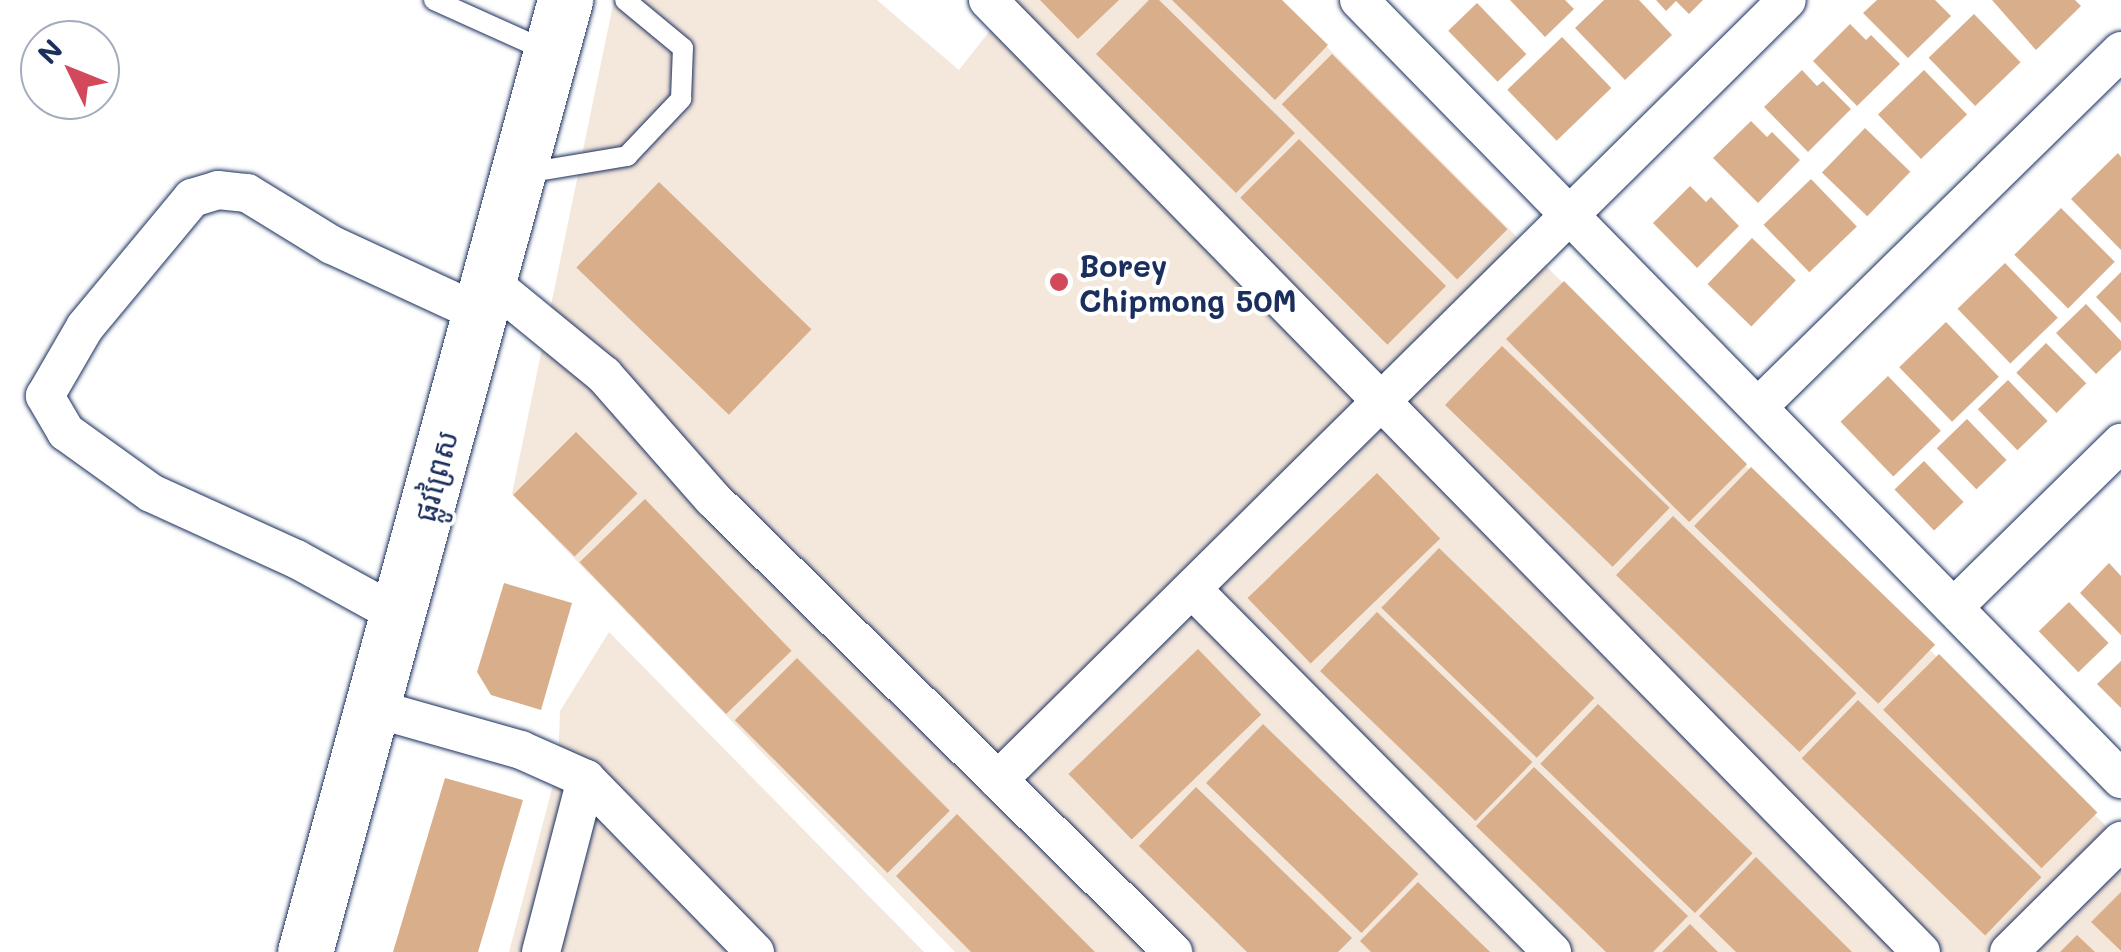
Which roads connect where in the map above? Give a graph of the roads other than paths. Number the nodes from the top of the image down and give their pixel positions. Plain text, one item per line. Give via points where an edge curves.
1 (434, 0) edge
2 (566, 0) edge
3 (625, 0) edge
4 (988, 0) edge
5 (1787, 0) edge
6 (1372, 4) edge
7 (2121, 51) edge
8 (551, 53) junction
9 (518, 175) junction
10 (1570, 215) junction
11 (484, 297) junction
12 (1382, 402) junction
13 (1759, 406) junction
14 (2121, 443) edge
15 (1193, 590) junction
16 (1954, 606) junction
17 (398, 615) junction
18 (373, 708) junction
19 (586, 779) junction
20 (2121, 779) edge
21 (998, 780) junction
22 (2121, 841) edge
23 (306, 952) edge
24 (541, 952) edge
25 (754, 952) edge
26 (1173, 952) edge
27 (1552, 952) edge
28 (1921, 952) edge
29 (2009, 952) edge

1 - 8 lane
2 - 8 main road, ផ្លូវព្រៃស
3 - 9 lane via 683,48 681,99 626,156
4 - 12 street
5 - 10 street
6 - 10 street
7 - 13 street
8 - 9 main road, ផ្លូវព្រៃស
9 - 11 main road, ផ្លូវព្រៃស
10 - 12 street
10 - 13 street
11 - 17 main road, ផ្លូវព្រៃស
11 - 17 street via 332,245 246,193 218,190 192,198 85,327 45,396 66,432 152,493
11 - 21 street via 604,375 713,499
12 - 15 street
12 - 28 street
13 - 16 street
14 - 16 street
15 - 21 street
15 - 27 street
16 - 20 street
17 - 18 main road, ផ្លូវព្រៃស
18 - 19 street via 520,750
18 - 23 main road, ផ្លូវព្រៃស
19 - 24 street
19 - 25 street
21 - 26 street
22 - 29 street

